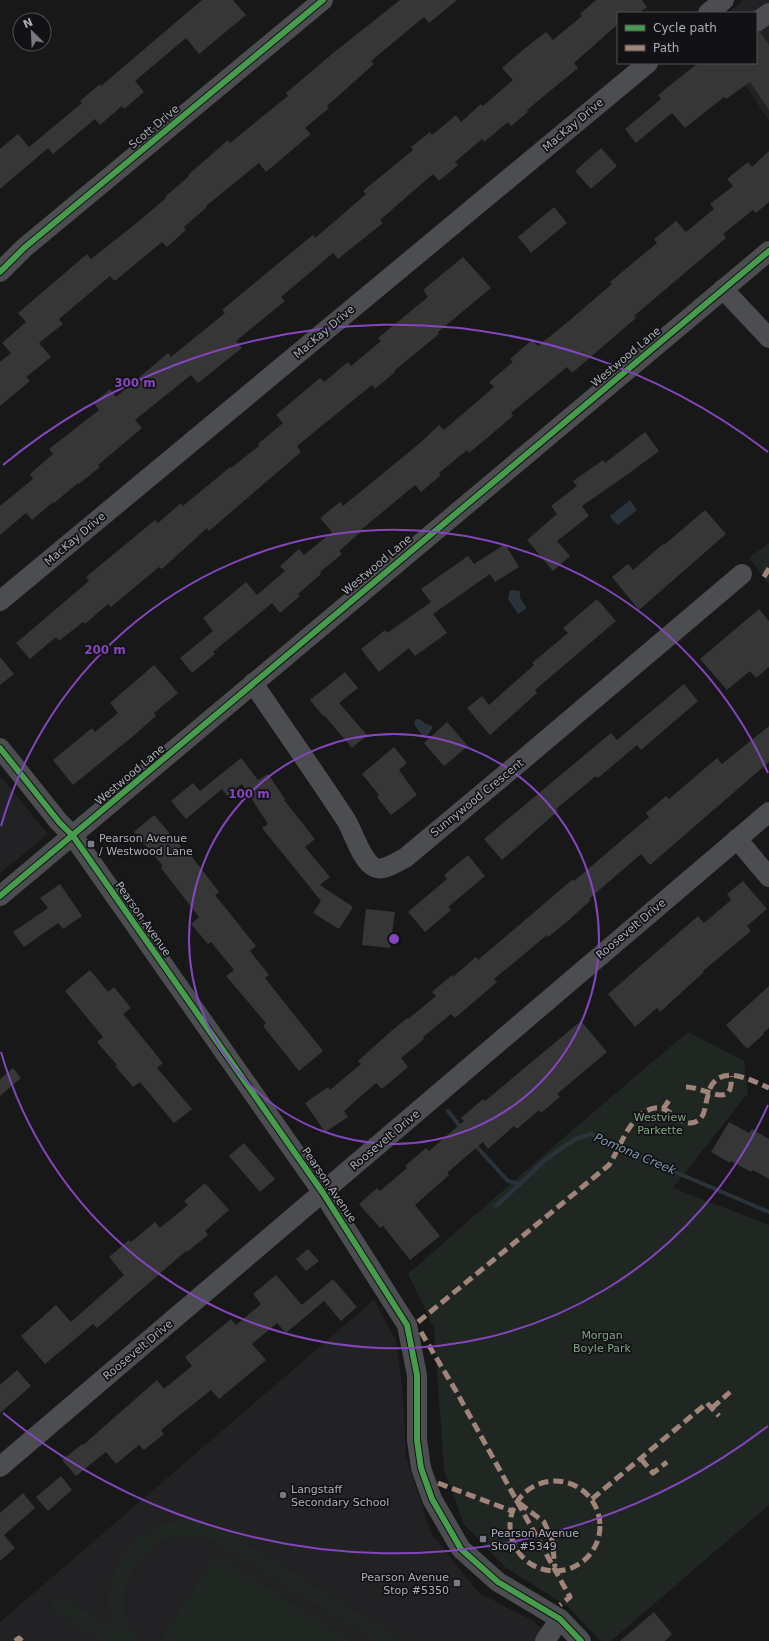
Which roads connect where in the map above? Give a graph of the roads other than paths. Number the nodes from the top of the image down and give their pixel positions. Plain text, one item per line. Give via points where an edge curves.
1 (323, 0) edge
2 (769, 12) edge
3 (757, 21) edge
4 (647, 64) edge
5 (769, 251) edge
6 (0, 272) edge
7 (723, 289) junction
8 (769, 338) edge
9 (742, 574) dead end
10 (0, 600) edge
11 (253, 683) junction
12 (0, 748) edge
13 (769, 812) edge
14 (73, 836) junction
15 (737, 839) junction
16 (769, 877) edge
17 (0, 896) edge
18 (322, 1193) junction
19 (0, 1467) edge
20 (560, 1618) junction
21 (545, 1641) edge
22 (580, 1641) edge

1 - 6 street, Scott Drive via 24,248
2 - 3 street
4 - 10 street, MacKay Drive
5 - 7 street, Westwood Lane
7 - 8 street
7 - 11 street, Westwood Lane
9 - 11 street, Sunnywood Crescent via 405,858 378,869 365,859 347,822
11 - 14 street, Westwood Lane
12 - 14 street, Pearson Avenue
13 - 15 street, Roosevelt Drive
14 - 17 street, Westwood Lane
14 - 18 street, Pearson Avenue
15 - 16 street
15 - 18 street, Roosevelt Drive
18 - 19 street, Roosevelt Drive
18 - 20 street, Pearson Avenue via 407,1325 417,1375 417,1440 421,1468 432,1499 461,1549 498,1582
20 - 21 street
20 - 22 street, Pearson Avenue

